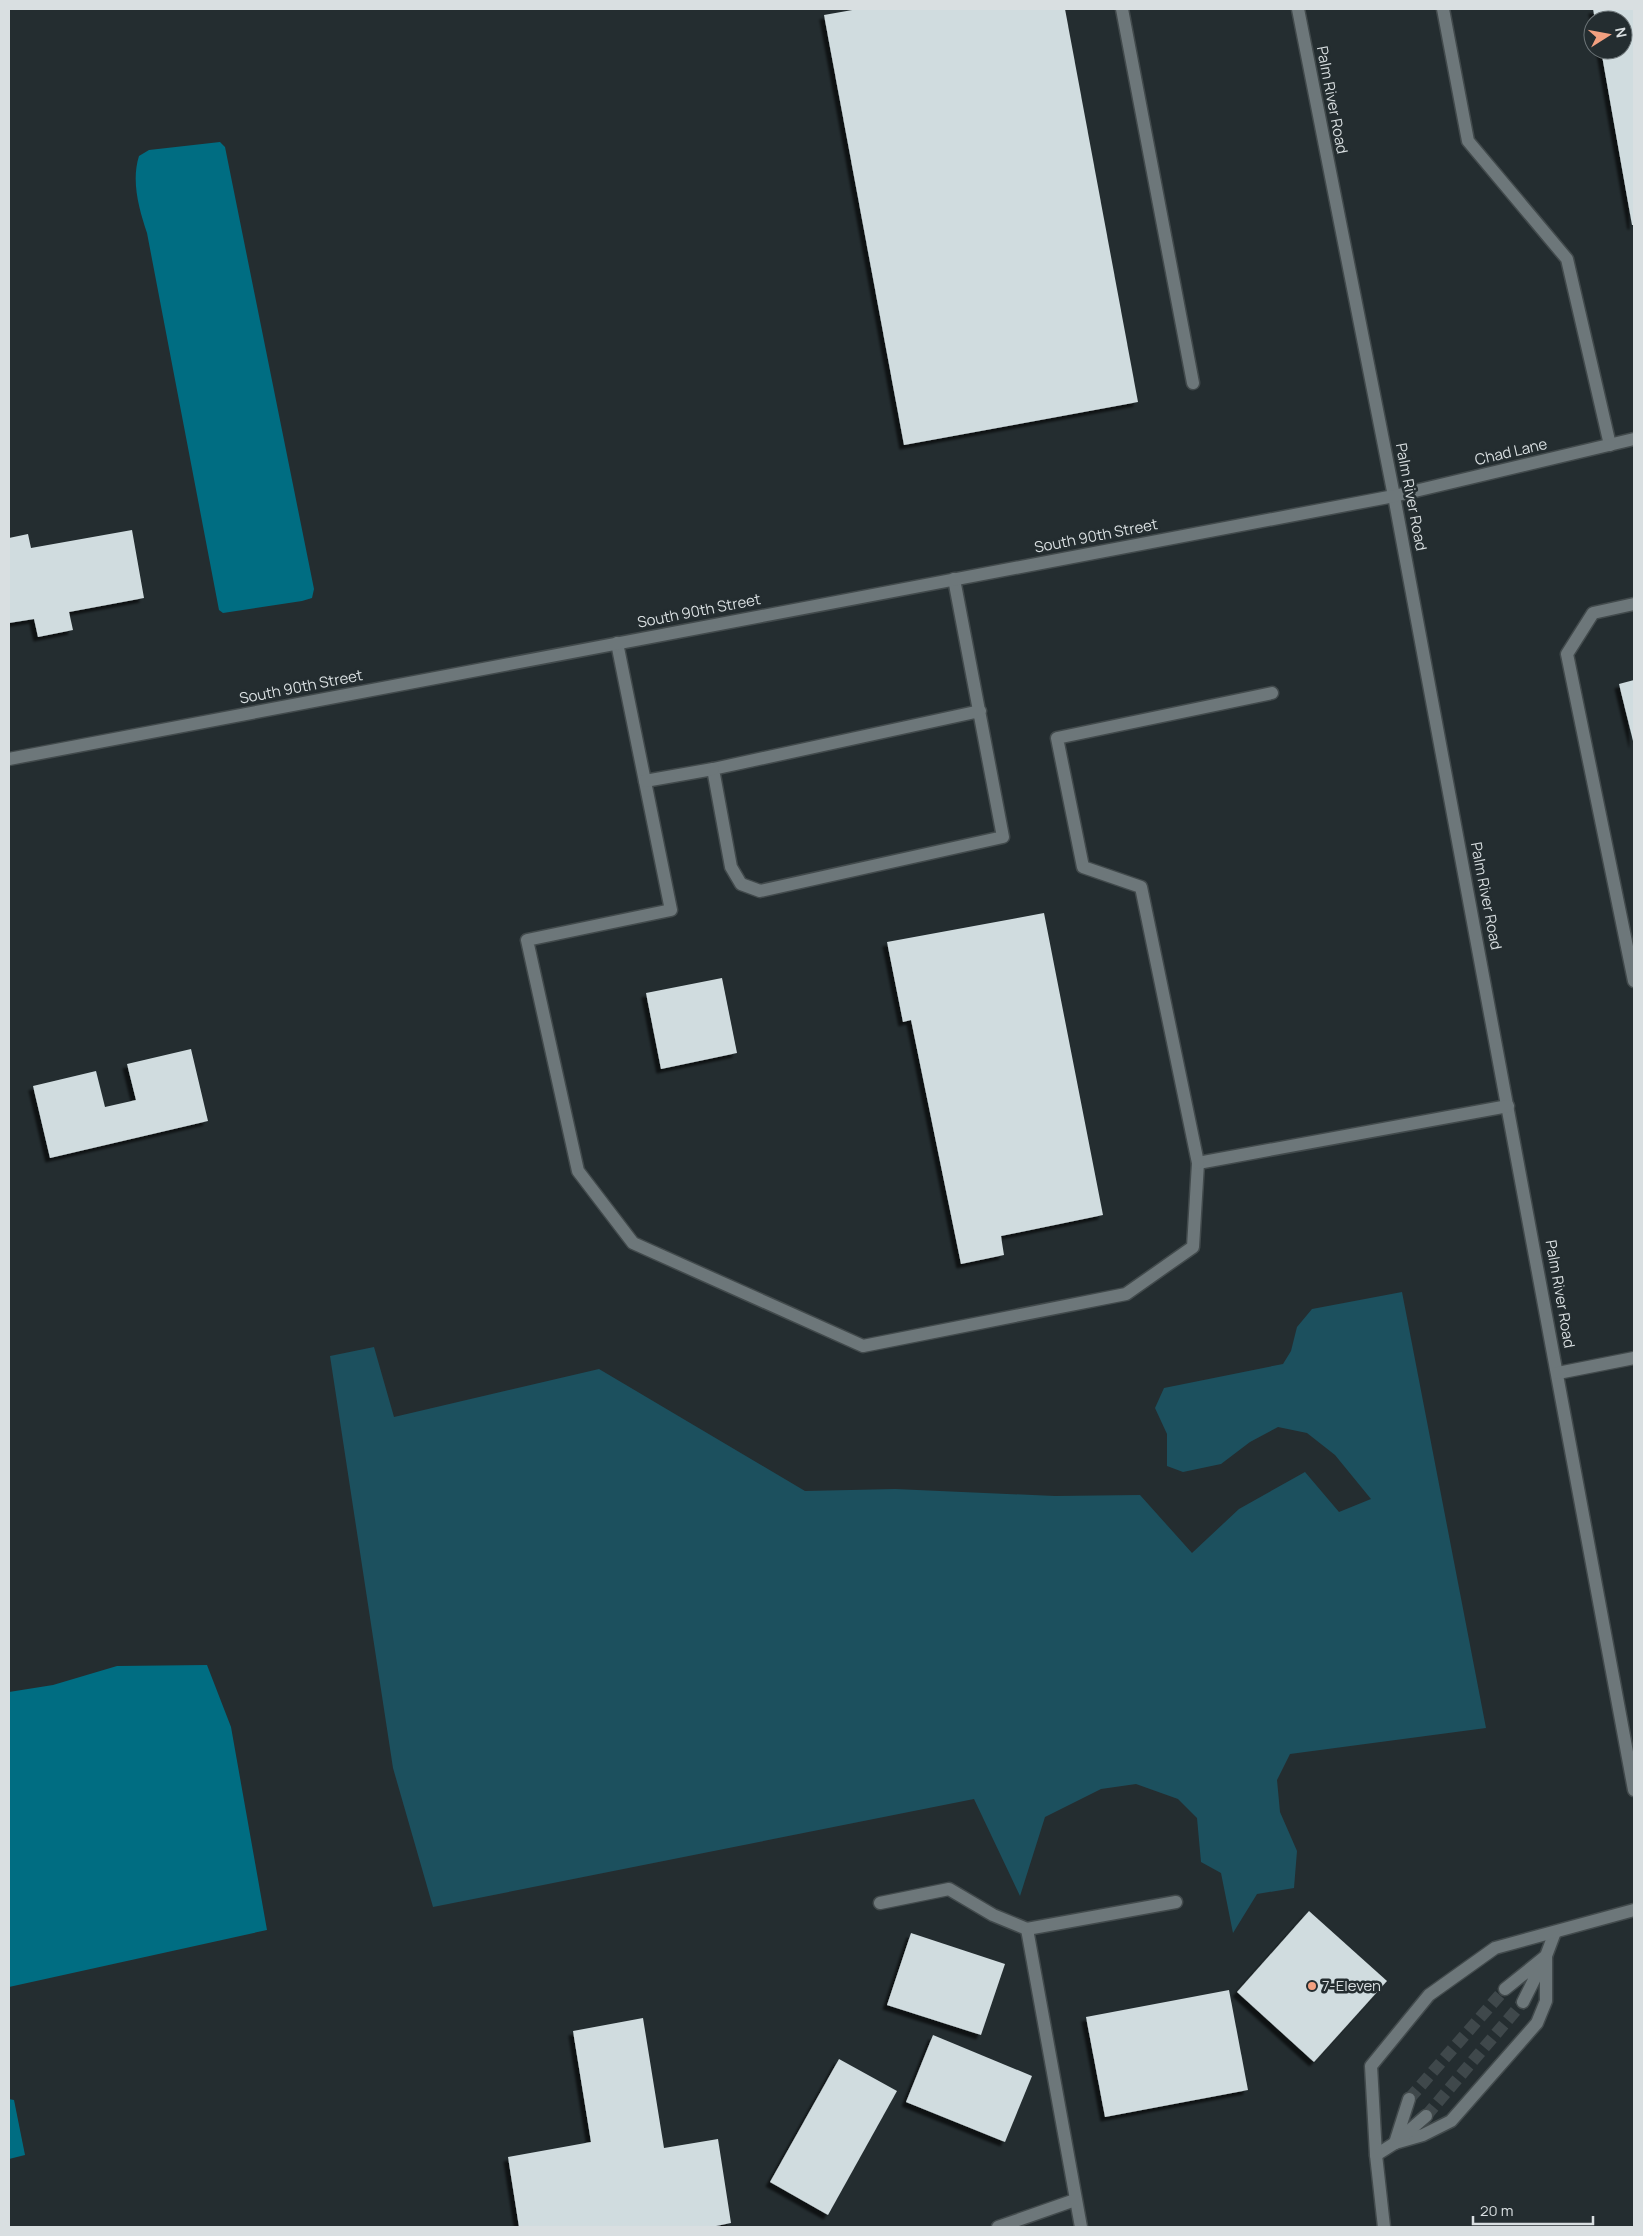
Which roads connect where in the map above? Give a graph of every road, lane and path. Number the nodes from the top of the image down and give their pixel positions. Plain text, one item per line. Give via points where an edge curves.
1 (1122, 9) edge
2 (1298, 9) edge
3 (1442, 9) edge
4 (1193, 382) dead end
5 (1634, 440) edge
6 (1610, 445) junction
7 (1394, 496) junction
8 (954, 579) junction
9 (1634, 604) edge
10 (617, 643) junction
11 (1272, 692) dead end
12 (980, 712) junction
13 (9, 759) edge
14 (713, 769) junction
15 (645, 781) junction
16 (1634, 981) edge
17 (1508, 1106) junction
18 (1198, 1163) junction
19 (1634, 1358) edge
20 (1558, 1373) junction
21 (1634, 1790) edge
22 (880, 1902) dead end
23 (1176, 1902) dead end
24 (1634, 1910) edge
25 (1027, 1929) junction
26 (1554, 1932) junction
27 (1546, 1956) junction
28 (1505, 1988) tunnel mouth
29 (1524, 2002) tunnel mouth
30 (1409, 2099) tunnel mouth
31 (1426, 2116) tunnel mouth
32 (1395, 2143) junction
33 (1376, 2155) junction
34 (1075, 2200) junction
35 (998, 2227) edge
36 (1081, 2227) edge
37 (1384, 2227) edge

1 - 4 street
2 - 7 street, Palm River Road
3 - 6 street via 1468,141 1567,259
5 - 6 street, Chad Lane
6 - 7 street, Chad Lane
7 - 8 street, South 90th Street
7 - 17 street, Palm River Road
8 - 10 street, South 90th Street
8 - 12 street
9 - 16 street via 1593,613 1567,654
10 - 13 street, South 90th Street
10 - 15 street
11 - 18 street via 1057,738 1083,867 1141,887
12 - 14 street
12 - 14 street via 1003,837 760,891 741,884 731,868
14 - 15 street
15 - 18 street via 671,910 527,940 578,1171 634,1242 863,1346 1126,1294 1193,1247
17 - 18 street
17 - 20 street, Palm River Road
19 - 20 street
20 - 21 street, Palm River Road
22 - 25 street via 949,1889 993,1916
23 - 25 street
24 - 26 street
25 - 34 street
26 - 27 street
26 - 33 street via 1495,1948 1429,1995 1371,2066
27 - 28 street
27 - 29 street
27 - 32 street via 1546,2001 1537,2023 1451,2121 1423,2135
30 - 32 street
31 - 32 street
32 - 33 street
33 - 37 street
34 - 35 street
34 - 36 street

